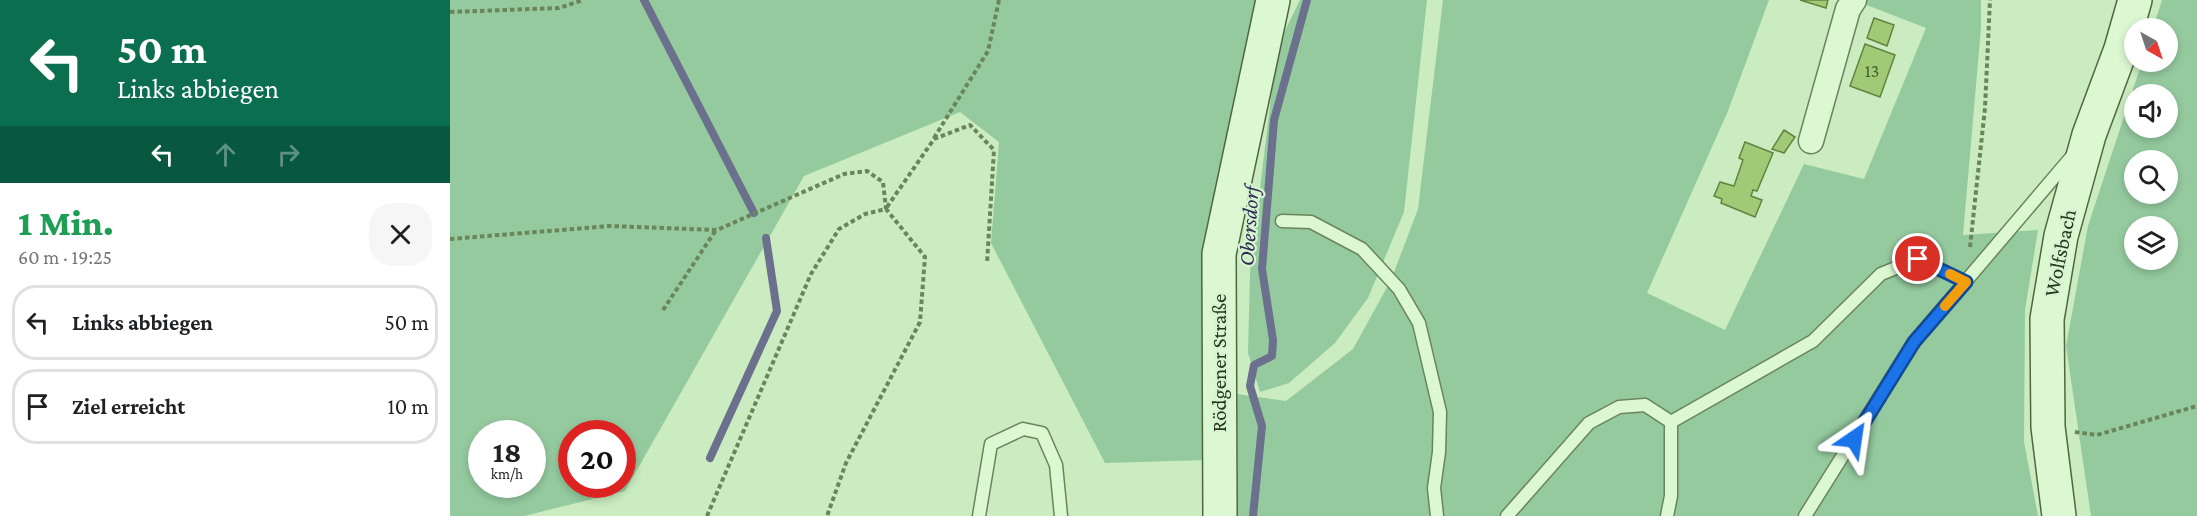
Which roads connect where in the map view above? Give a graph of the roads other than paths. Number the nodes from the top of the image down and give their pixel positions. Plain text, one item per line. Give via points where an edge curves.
1 (1273, 0) edge
2 (1854, 0) edge
3 (2135, 0) edge
4 (2090, 135) junction
5 (1811, 141) dead end
6 (1282, 220) dead end
7 (1966, 282) junction
8 (1671, 422) junction
9 (979, 516) edge
10 (1061, 516) edge
11 (1220, 516) edge
12 (1437, 516) edge
13 (1508, 516) edge
14 (1667, 516) edge
15 (1805, 516) edge
16 (2059, 516) edge

1 - 11 main road, Rödgener Straße via 1219,254
2 - 5 street via 1848,9
3 - 4 main road, Wolfsbach
4 - 7 lane
4 - 16 main road, Wolfsbach via 2061,236 2047,318 2048,427
6 - 12 lane via 1311,222 1362,249 1399,289 1419,323 1440,412 1434,488
7 - 8 lane via 1918,259 1881,274 1813,341
7 - 15 lane via 1914,342
8 - 13 lane via 1646,405 1619,407 1589,423
8 - 14 lane via 1671,496
9 - 10 lane via 991,444 1023,429 1042,433 1056,465

